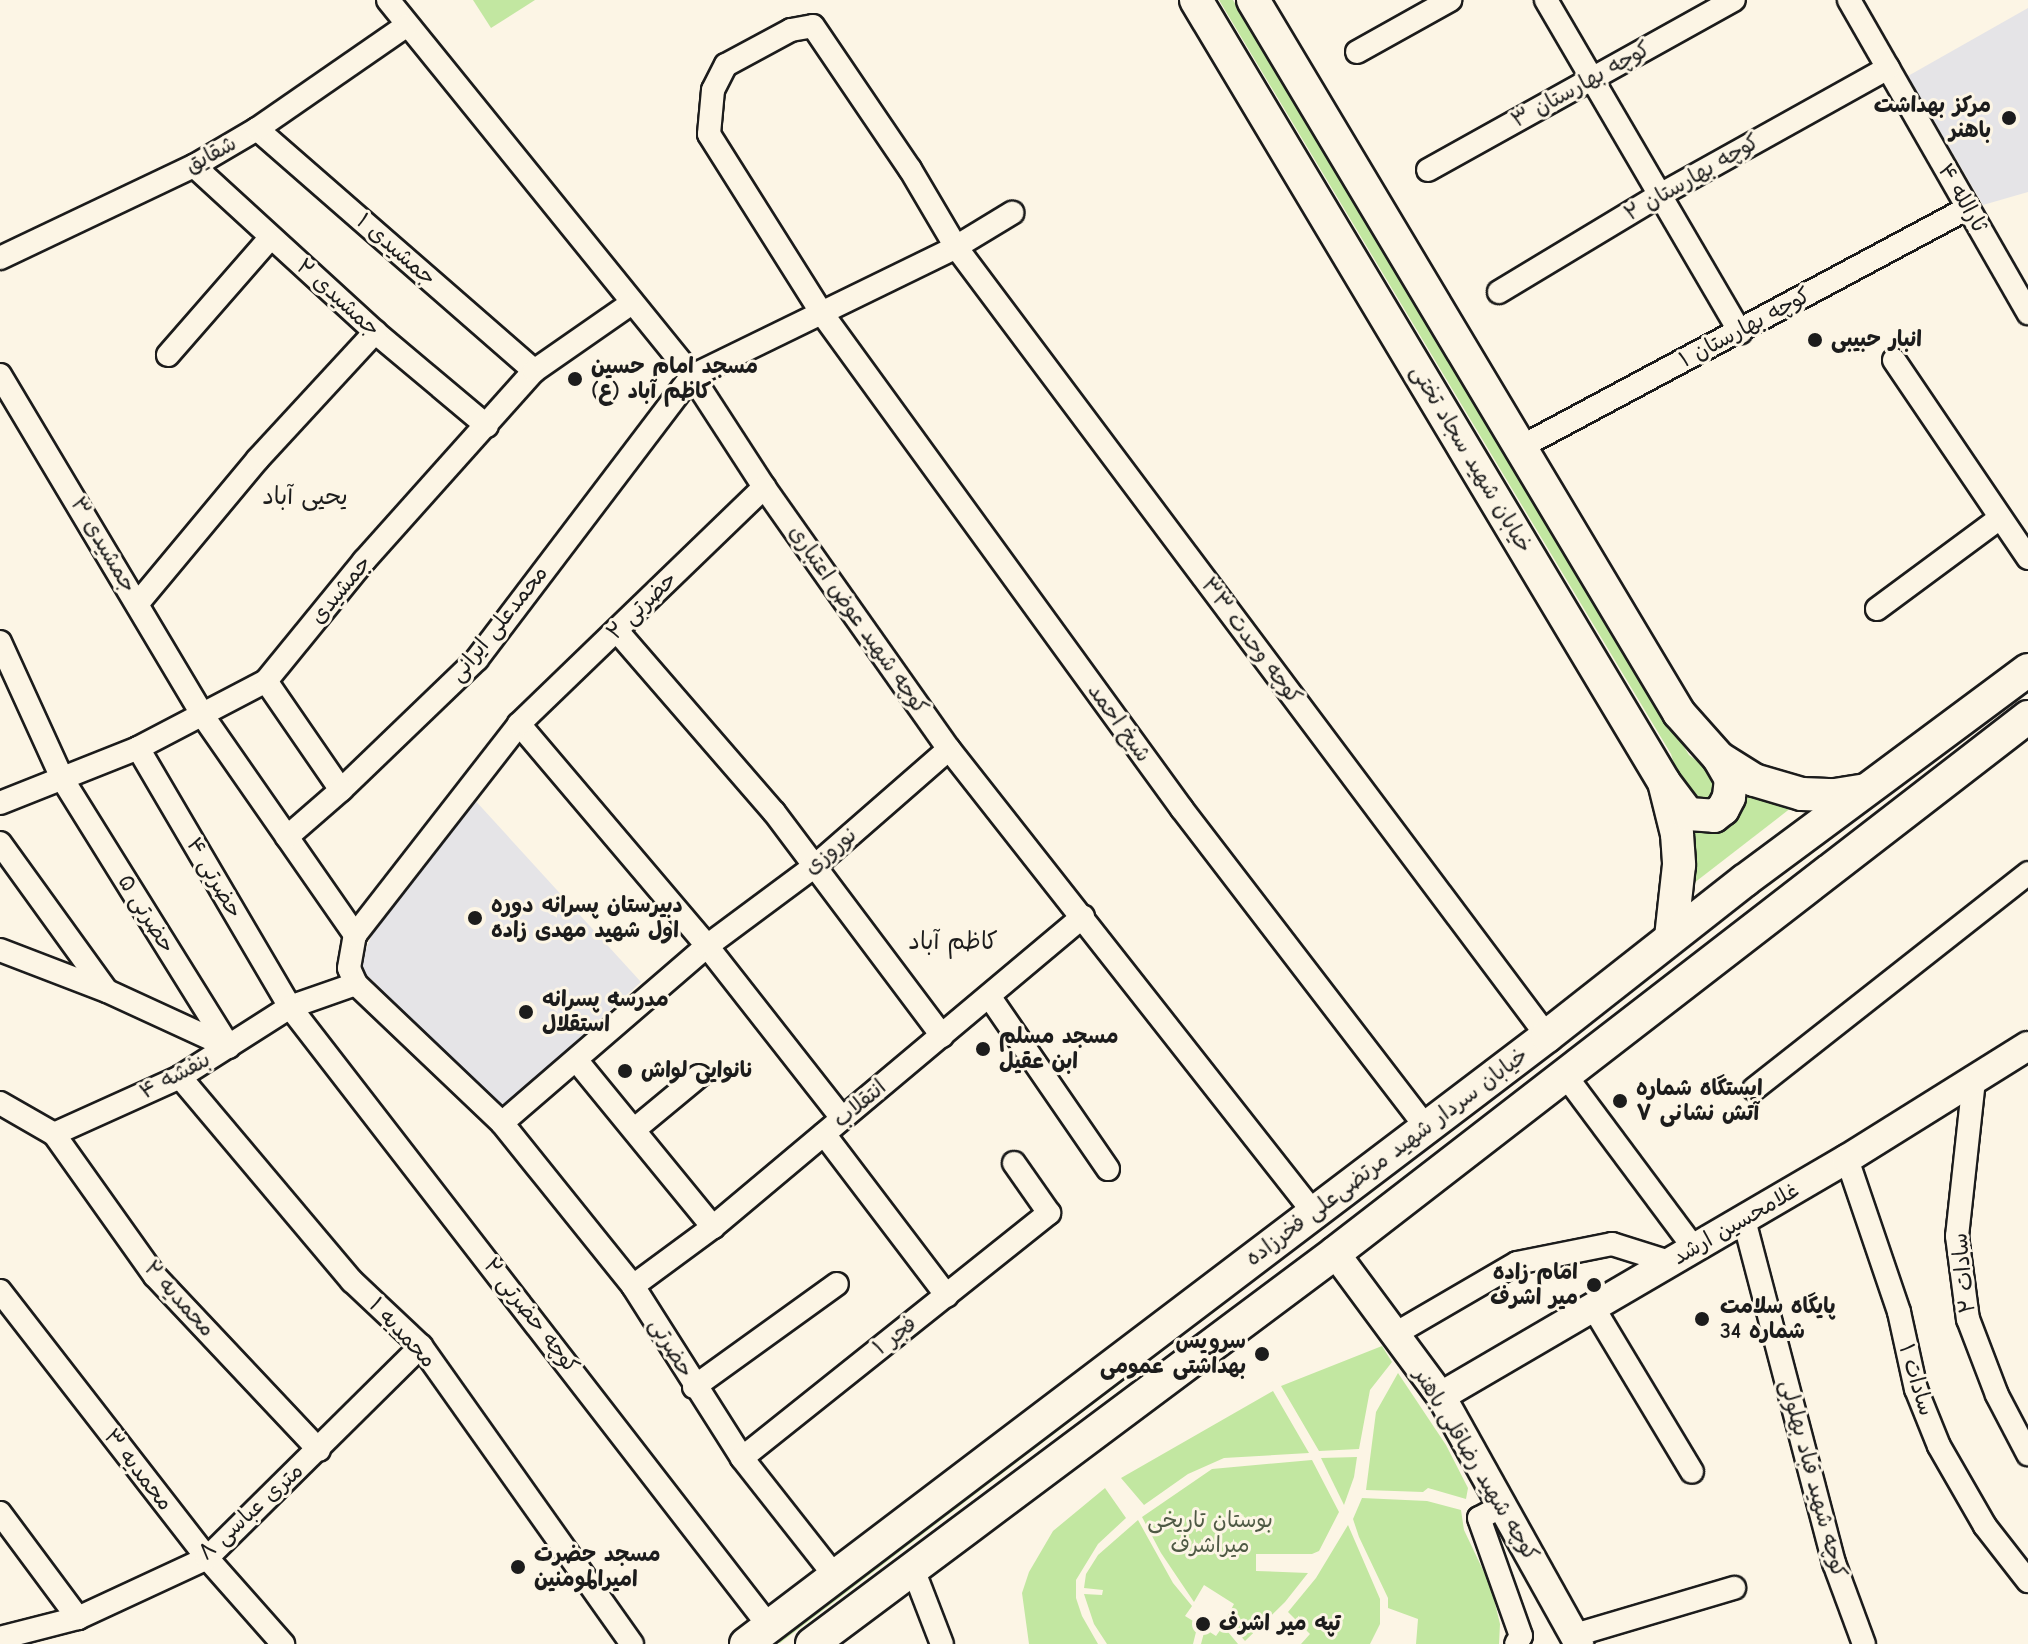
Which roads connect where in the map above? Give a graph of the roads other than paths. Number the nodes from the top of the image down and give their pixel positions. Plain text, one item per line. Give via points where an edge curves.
1 (388, 0) edge
2 (1196, 0) edge
3 (1253, 0) edge
4 (1450, 0) edge
5 (1546, 0) edge
6 (1734, 0) edge
7 (1849, 0) edge
8 (406, 26) junction
9 (1357, 52) dead end
10 (1888, 68) junction
11 (851, 79) joint
12 (1592, 79) junction
13 (257, 129) junction
14 (194, 166) junction
15 (1428, 170) dead end
16 (1660, 195) junction
17 (1968, 208) junction
18 (1012, 213) dead end
19 (270, 238) junction
20 (956, 247) junction
21 (0, 258) edge
22 (1499, 292) dead end
23 (632, 303) junction
24 (821, 312) junction
25 (2028, 313) edge
26 (375, 332) junction
27 (1740, 332) junction
28 (168, 355) dead end
29 (1894, 360) dead end
30 (534, 371) junction
31 (0, 375) edge
32 (692, 376) junction
33 (487, 426) junction
34 (1521, 447) junction
35 (764, 487) junction
36 (2000, 518) junction
37 (2028, 558) edge
38 (138, 603) junction
39 (1877, 609) dead end
40 (617, 631) junction
41 (0, 642) edge
42 (2028, 670) edge
43 (266, 681) junction
44 (203, 716) junction
45 (2028, 717) edge
46 (519, 724) junction
47 (138, 748) junction
48 (949, 749) junction
49 (1719, 758) junction
50 (63, 780) junction
51 (1664, 782) junction
52 (1868, 789) junction
53 (341, 790) junction
54 (0, 803) edge
55 (287, 837) junction
56 (0, 843) edge
57 (816, 865) junction
58 (2028, 873) edge
59 (1083, 917) junction
60 (355, 935) junction
61 (1671, 938) junction
62 (707, 946) junction
63 (0, 950) edge
64 (356, 984) junction
65 (107, 991) junction
66 (989, 996) junction
67 (290, 1007) junction
68 (942, 1036) junction
69 (1547, 1036) junction
70 (2028, 1046) edge
71 (229, 1047) junction
72 (577, 1061) junction
73 (1565, 1075) junction
74 (699, 1076) dead end
75 (180, 1077) junction
76 (1974, 1080) junction
77 (1754, 1089) dead end
78 (0, 1103) edge
79 (841, 1117) junction
80 (502, 1123) junction
81 (1426, 1127) junction
82 (635, 1129) junction
83 (54, 1134) junction
84 (824, 1134) junction
85 (1847, 1159) junction
86 (1014, 1163) dead end
87 (1108, 1169) dead end
88 (1314, 1213) junction
89 (1744, 1220) junction
90 (713, 1227) junction
91 (1694, 1248) junction
92 (1335, 1253) junction
93 (1669, 1262) junction
94 (837, 1284) dead end
95 (633, 1286) junction
96 (0, 1291) edge
97 (947, 1296) junction
98 (1593, 1307) junction
99 (1395, 1334) junction
100 (421, 1346) junction
101 (694, 1387) junction
102 (1441, 1396) junction
103 (319, 1450) junction
104 (2028, 1454) edge
105 (742, 1458) junction
106 (1692, 1472) dead end
107 (1502, 1506) junction
108 (0, 1513) edge
109 (207, 1558) junction
110 (913, 1569) junction
111 (835, 1576) junction
112 (2028, 1581) edge
113 (1734, 1588) dead end
114 (78, 1618) junction
115 (757, 1635) edge
116 (44, 1636) edge
117 (0, 1638) edge
118 (1577, 1639) edge
119 (283, 1644) edge
120 (632, 1644) edge
121 (812, 1644) edge
122 (942, 1644) edge
123 (1516, 1644) edge
124 (1864, 1644) edge

1 - 8 street, کوچه شهید عوض اعتباری
2 - 51 main road, خیابان شهید سجاد تختی
3 - 34 main road
4 - 9 street
5 - 12 street
6 - 12 street, کوچه بهارستان ۳
7 - 10 street, ثارالله ۴
8 - 13 street, شقایق
8 - 23 street, کوچه شهید عوض اعتباری
10 - 16 street, کوچه بهارستان ۲
10 - 17 street, ثارالله ۴
11 - 20 street, کوچه وحدت ۳۳
11 - 24 street, شیخ احمد via 813,26 791,30 726,65 713,90 709,134
12 - 15 street, کوچه بهارستان ۳
12 - 16 street
13 - 14 street, شقایق
13 - 30 street, جمشیدی ۱
14 - 19 street, جمشیدی ۲
14 - 21 street, شقایق
16 - 22 street, کوچه بهارستان ۲
16 - 27 street
17 - 25 street, ثارالله ۴
17 - 27 street, کوچه بهارستان ۱
18 - 20 street
19 - 26 street, جمشیدی ۲
19 - 28 street
20 - 24 street
20 - 69 street, کوچه وحدت ۳۳
23 - 30 street, جمشیدی
23 - 32 street, کوچه شهید عوض اعتباری
24 - 32 street
24 - 81 street, شیخ احمد via 1182,809
26 - 33 street, جمشیدی ۲
26 - 38 street via 258,459
27 - 34 street, کوچه بهارستان ۱
29 - 36 street
30 - 33 street, جمشیدی
31 - 38 street, جمشیدی ۳
32 - 35 street, کوچه شهید عوض اعتباری
32 - 53 street, محمدعلی ایرانی via 477,659
33 - 43 street, جمشیدی via 364,561
34 - 49 main road via 1679,713
35 - 40 street, حضرتی ۲
35 - 48 street, کوچه شهید عوض اعتباری
36 - 37 street
36 - 39 street
38 - 44 street, جمشیدی ۳
40 - 46 street, حضرتی ۲
40 - 57 street
41 - 50 street, حضرتی ۵
42 - 52 main road, خیابان سردار شهید مرتضی‌علی فخرزاده
43 - 44 street, جمشیدی
43 - 53 street
44 - 47 street, جمشیدی
44 - 55 street, جمشیدی ۳
45 - 73 main road, خیابان سردار شهید مرتضی‌علی فخرزاده
46 - 60 street, حضرتی ۲
46 - 62 street
47 - 50 street, جمشیدی
47 - 67 street, حضرتی ۴
48 - 57 street, نوروزی
48 - 59 street, کوچه شهید عوض اعتباری
49 - 51 main road via 1731,779 1729,797 1714,816 1688,814
49 - 52 main road via 1754,780 1802,794
50 - 54 street, جمشیدی
50 - 71 street, حضرتی ۵
51 - 61 main road, خیابان شهید سجاد تختی via 1679,865
52 - 61 main road, خیابان سردار شهید مرتضی‌علی فخرزاده
53 - 55 street, محمدعلی ایرانی
55 - 60 street, جمشیدی ۳
56 - 65 street
57 - 62 street, نوروزی
57 - 68 street
58 - 77 street
59 - 66 street, انتقلاب
59 - 88 street, کوچه شهید عوض اعتباری
60 - 64 street via 349,968
61 - 69 main road, خیابان سردار شهید مرتضی‌علی فخرزاده
62 - 72 street, نوروزی
62 - 79 street
63 - 65 street
64 - 67 street, بنفشه ۴
64 - 80 street, حضرتی
65 - 71 street
66 - 68 street, انتقلاب
66 - 87 street
67 - 71 street, بنفشه ۴
67 - 115 street, کوچه حضرتی ۲
68 - 79 street, انتقلاب
69 - 81 main road, خیابان سردار شهید مرتضی‌علی فخرزاده
70 - 76 street, غلامحسین ارشد
71 - 75 street, بنفشه ۴
72 - 80 street, نوروزی
72 - 82 street
73 - 91 street
73 - 92 main road, خیابان سردار شهید مرتضی‌علی فخرزاده
74 - 82 street
75 - 83 street, بنفشه ۴
75 - 100 street, محمدیه ۱ via 352,1281
76 - 85 street, غلامحسین ارشد
76 - 104 street, سادات ۲ via 1957,1236 1968,1319 1997,1395
78 - 83 street
79 - 84 street, انتقلاب
80 - 95 street, حضرتی
81 - 88 main road, خیابان سردار شهید مرتضی‌علی فخرزاده
82 - 90 street
83 - 103 street, محمدیه ۲ via 155,1276
84 - 90 street, انتقلاب
84 - 97 street
85 - 89 street, غلامحسین ارشد
85 - 112 street, سادات ۱ via 1899,1312 1916,1389 1939,1446 1977,1514
86 - 97 street, فجر ۱ via 1049,1213
88 - 111 main road, خیابان سردار شهید مرتضی‌علی فخرزاده
89 - 91 street, غلامحسین ارشد
89 - 124 street, کوچه شهید قباد بهلولی via 1834,1563
90 - 95 street, انتقلاب
91 - 93 street, غلامحسین ارشد
92 - 99 street, کوچه شهید رضاقلی باهنر
92 - 110 main road, خیابان سردار شهید مرتضی‌علی فخرزاده
93 - 98 street, غلامحسین ارشد
93 - 99 street via 1612,1244 1517,1263
94 - 101 street
95 - 101 street, حضرتی
96 - 109 street, محمدیه ۳
97 - 105 street, فجر ۱
98 - 102 street, غلامحسین ارشد
98 - 106 street
99 - 102 street, کوچه شهید رضاقلی باهنر
100 - 103 street, ۸ متری عباسی
100 - 120 street, محمدیه ۱
101 - 105 street, حضرتی
102 - 107 street, کوچه شهید رضاقلی باهنر
103 - 109 street, ۸ متری عباسی
105 - 111 street, حضرتی
107 - 118 street, کوچه شهید رضاقلی باهنر
107 - 123 street via 1479,1518 1521,1636
108 - 114 street
109 - 114 street, ۸ متری عباسی
109 - 119 street, محمدیه ۳
110 - 121 main road, خیابان سردار شهید مرتضی‌علی فخرزاده
110 - 122 street
111 - 115 main road, خیابان سردار شهید مرتضی‌علی فخرزاده
113 - 118 street
114 - 116 street, ۸ متری عباسی
116 - 117 street, ۸ متری عباسی

